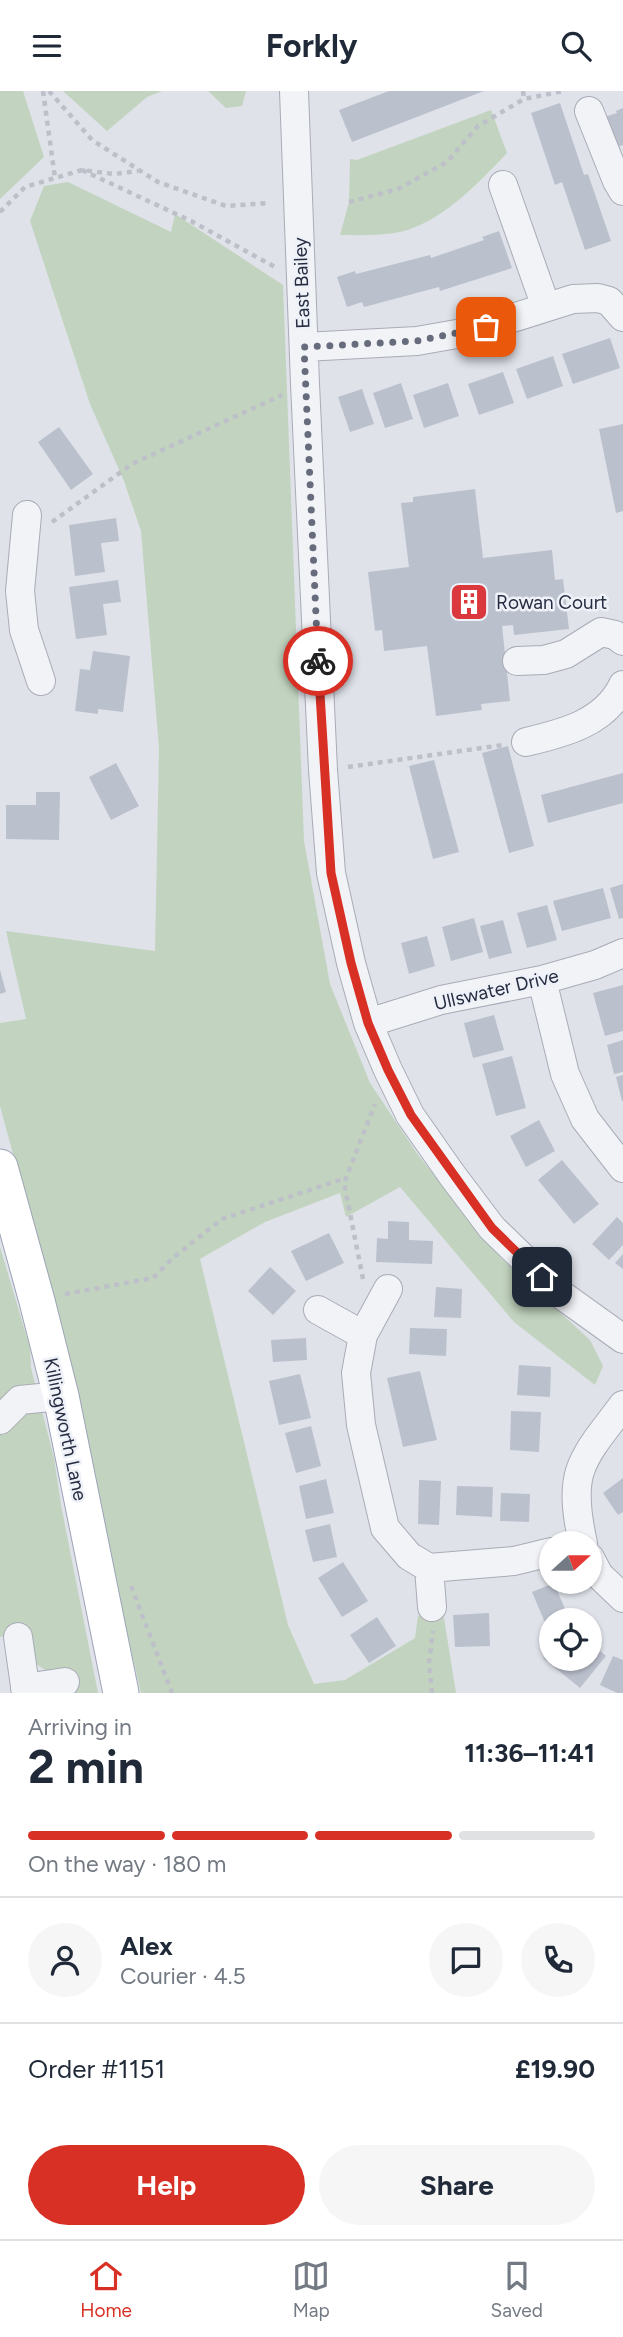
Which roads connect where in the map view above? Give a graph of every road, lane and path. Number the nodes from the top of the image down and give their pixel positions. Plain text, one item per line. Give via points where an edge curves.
1 (46, 91) edge
2 (294, 91) edge
3 (523, 91) edge
4 (564, 91) edge
5 (524, 99) junction
6 (589, 111) dead end
7 (82, 170) junction
8 (139, 170) junction
9 (55, 179) junction
10 (503, 185) dead end
11 (623, 191) edge
12 (349, 202) dead end
13 (269, 203) dead end
14 (0, 212) edge
15 (300, 281) junction
16 (618, 300) edge
17 (547, 307) junction
18 (304, 347) junction
19 (305, 384) junction
20 (26, 529) joint
21 (10, 592) edge
22 (623, 641) edge
23 (517, 661) dead end
24 (41, 681) dead end
25 (623, 685) edge
26 (526, 742) joint
27 (323, 770) junction
28 (623, 953) edge
29 (542, 980) junction
30 (368, 1023) junction
31 (388, 1070) junction
32 (0, 1167) edge
33 (623, 1168) edge
34 (345, 1178) junction
35 (377, 1291) joint
36 (37, 1301) junction
37 (318, 1310) dead end
38 (363, 1335) junction
39 (623, 1339) edge
40 (61, 1396) junction
41 (623, 1405) edge
42 (0, 1420) edge
43 (580, 1531) edge
44 (539, 1555) edge
45 (429, 1568) junction
46 (602, 1578) edge
47 (623, 1598) edge
48 (432, 1607) joint
49 (18, 1637) dead end
50 (65, 1682) dead end
51 (25, 1691) edge
52 (121, 1693) edge
53 (432, 1693) edge

1 - 8 path via 92,140
1 - 9 path
2 - 15 street, East Bailey
3 - 5 path
4 - 5 path
5 - 12 path via 478,126 447,162 398,189
6 - 11 street
7 - 8 path via 114,174
7 - 9 path
7 - 15 path via 191,221
8 - 13 path via 158,182 226,206
9 - 14 path via 25,187
10 - 17 street
15 - 18 street, East Bailey
16 - 17 street via 573,299
17 - 18 street via 468,332 417,341
18 - 19 street, East Bailey
19 - 20 path via 132,464
19 - 27 street, East Bailey
20 - 21 street
21 - 24 street
22 - 23 street via 601,632 566,654
25 - 26 street via 599,716
26 - 27 path
27 - 30 street, East Bailey via 331,873
28 - 29 street, Ullswater Drive
29 - 30 street, Ullswater Drive via 441,1000
29 - 33 street via 565,1074 585,1119
30 - 31 street, East Bailey
31 - 34 path
31 - 39 street, East Bailey via 411,1115 492,1228 559,1293
32 - 36 main road, Killingworth Lane
34 - 35 path
34 - 36 path via 222,1219 153,1278
35 - 38 street
36 - 40 main road, Killingworth Lane
37 - 38 street
38 - 45 street via 356,1373 361,1425 385,1528 409,1556
40 - 42 street via 20,1400
40 - 52 main road, Killingworth Lane
41 - 43 street via 579,1473
44 - 45 street
45 - 48 street
46 - 47 street
48 - 53 path
49 - 51 street
50 - 51 street

